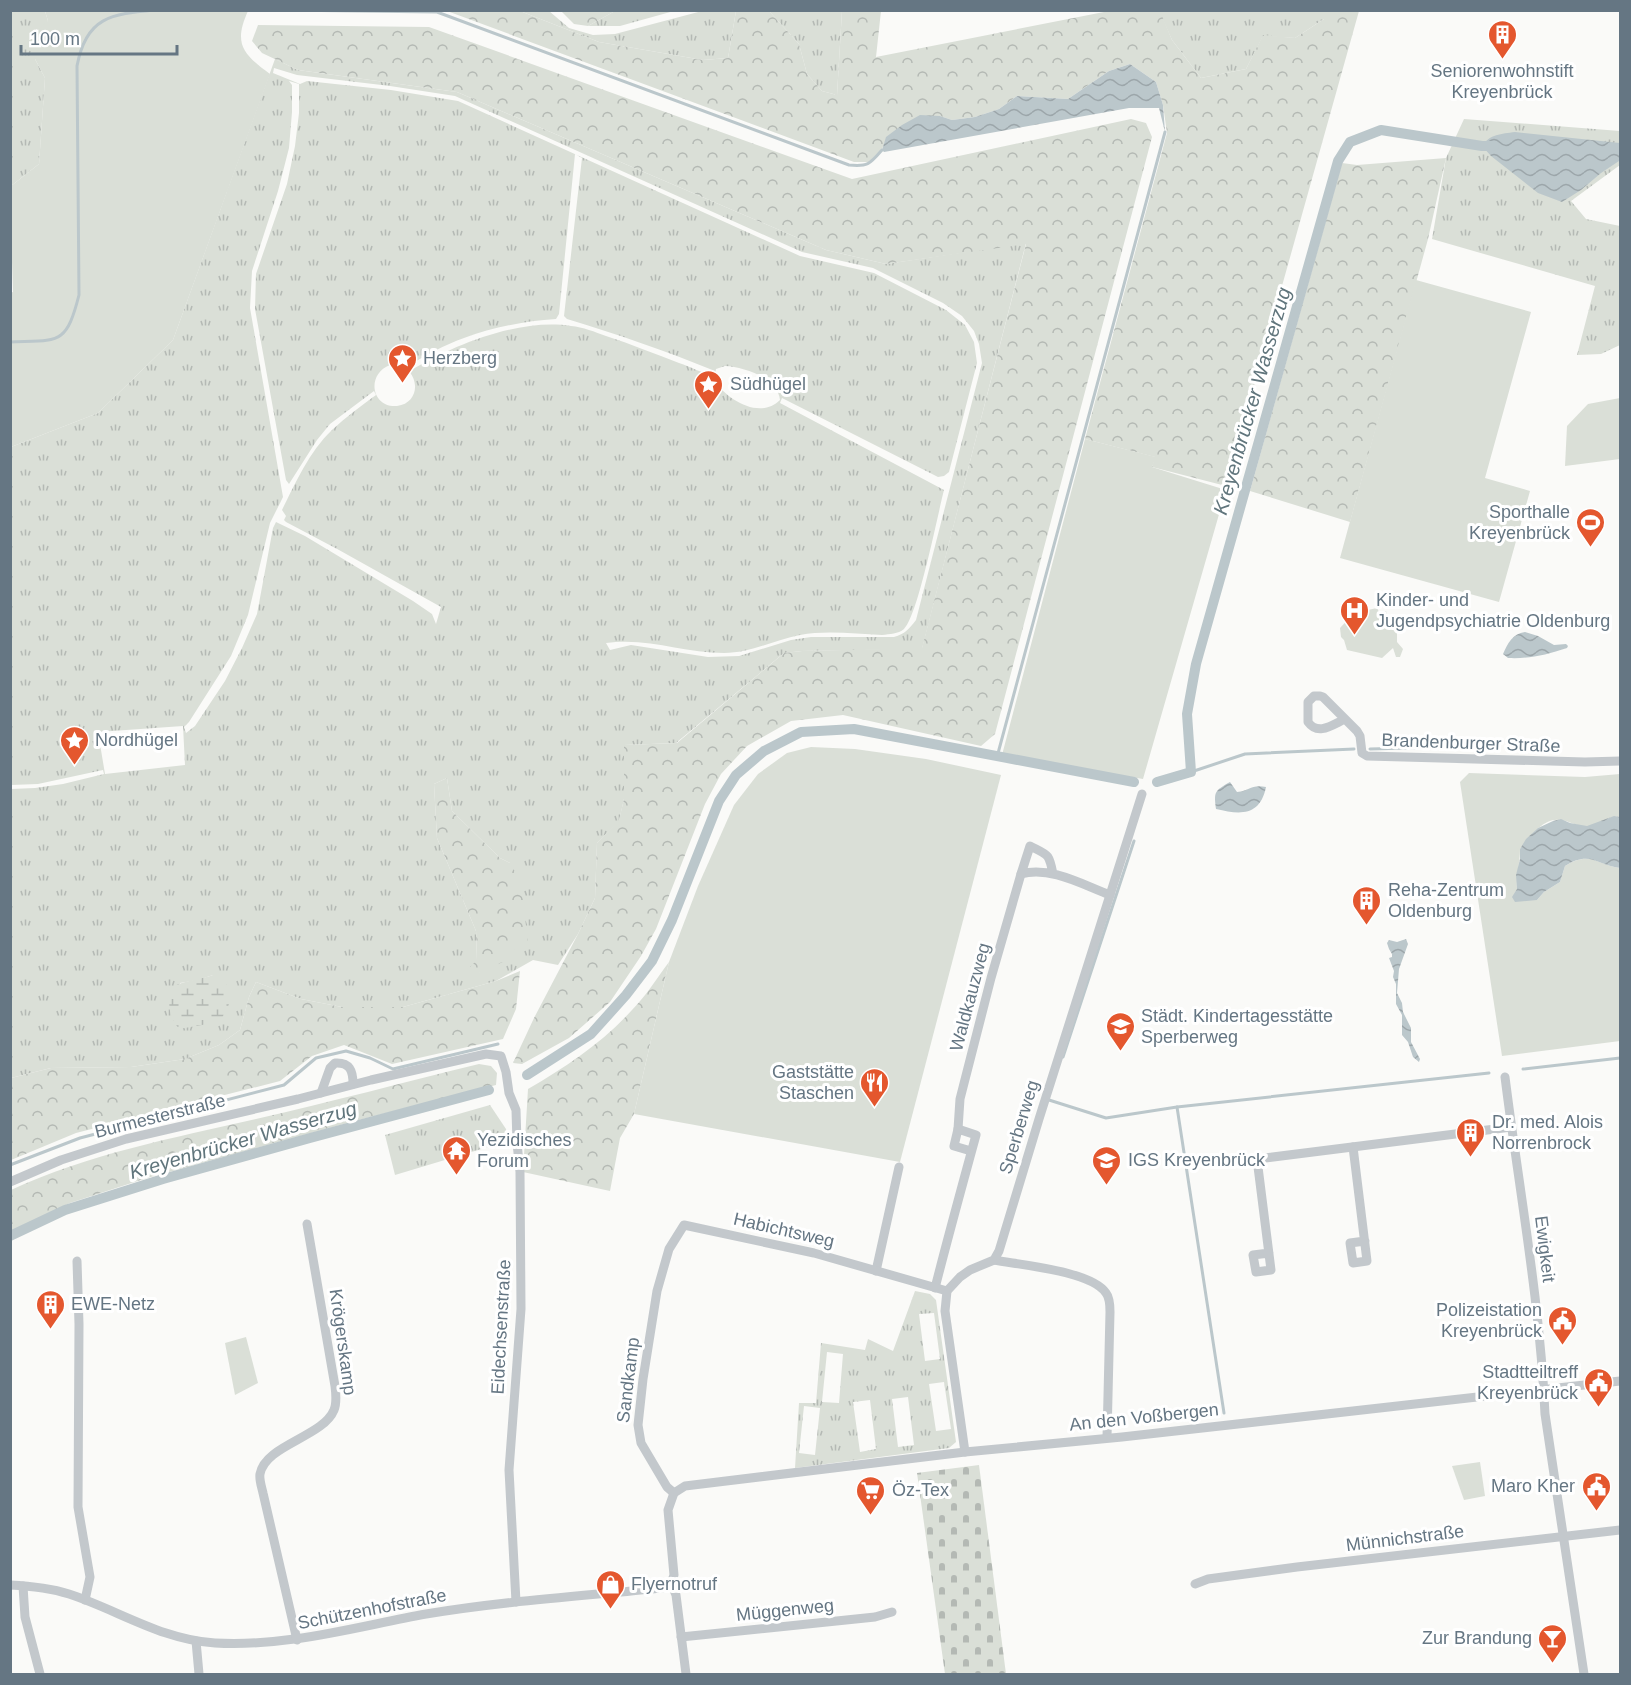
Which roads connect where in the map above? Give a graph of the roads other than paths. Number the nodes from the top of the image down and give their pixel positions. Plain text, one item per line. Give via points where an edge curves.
1 (1344, 719) dead end
2 (1620, 761) edge
3 (1142, 794) dead end
4 (1021, 874) junction
5 (1053, 874) junction
6 (1110, 895) junction
7 (501, 1056) joint
8 (1505, 1077) dead end
9 (353, 1084) junction
10 (321, 1093) junction
11 (1511, 1127) junction
12 (958, 1129) junction
13 (1353, 1147) junction
14 (971, 1151) junction
15 (899, 1167) dead end
16 (10, 1182) edge
17 (308, 1224) dead end
18 (684, 1225) joint
19 (1365, 1241) dead end
20 (1269, 1253) dead end
21 (994, 1260) junction
22 (77, 1261) dead end
23 (876, 1271) junction
24 (935, 1288) junction
25 (947, 1292) junction
26 (1620, 1381) edge
27 (1544, 1390) junction
28 (1107, 1437) junction
29 (965, 1452) junction
30 (674, 1493) junction
31 (1620, 1530) edge
32 (1563, 1536) junction
33 (671, 1583) junction
34 (1195, 1584) dead end
35 (10, 1585) edge
36 (23, 1586) junction
37 (85, 1600) junction
38 (516, 1602) junction
39 (892, 1612) dead end
40 (681, 1637) junction
41 (297, 1640) junction
42 (196, 1641) junction
43 (40, 1674) edge
44 (200, 1674) edge
45 (686, 1674) edge
46 (1584, 1674) edge

1 - 2 street, Brandenburger Straße via 1358,731 1362,753 1367,756
3 - 6 street, Sperberweg
4 - 5 street
4 - 5 street, Waldkauzweg via 1029,846 1048,855
4 - 12 street, Waldkauzweg via 960,1099
5 - 6 street
6 - 21 street, Sperberweg
7 - 9 street, Burmesterstraße via 486,1054
7 - 38 street, Eidechsenstraße via 516,1110 520,1172 521,1309 509,1470
8 - 11 street, Ewigkeit
9 - 10 street, Burmesterstraße
9 - 10 street via 349,1065 335,1063
10 - 16 street, Burmesterstraße via 126,1139
11 - 13 street
11 - 27 street, Ewigkeit
12 - 14 street, Waldkauzweg via 954,1146
12 - 14 street via 976,1135
13 - 19 street
13 - 20 street via 1257,1159
14 - 24 street
15 - 23 street
17 - 41 street, Krögerskamp via 336,1407 324,1424 274,1454 260,1475
18 - 23 street, Habichtsweg via 814,1253
18 - 30 street, Sandkamp via 669,1249 661,1274 639,1413 641,1443
21 - 25 street via 970,1270
21 - 28 street via 1077,1275 1095,1282 1108,1294
22 - 37 street via 78,1507 90,1577
23 - 24 street, Habichtsweg
24 - 25 street, Habichtsweg
25 - 29 street via 945,1311
26 - 27 street, An den Voßbergen
27 - 28 street, An den Voßbergen
27 - 32 street, Ewigkeit
28 - 29 street, An den Voßbergen
29 - 30 street, An den Voßbergen via 690,1485
30 - 33 street via 668,1510 674,1575
31 - 32 street, Münnichstraße
32 - 34 street, Münnichstraße via 1297,1567
32 - 46 street, Ewigkeit
33 - 38 street, Schützenhofstraße via 662,1588
33 - 40 street
35 - 36 street, Schützenhofstraße
36 - 37 street, Schützenhofstraße via 48,1588
36 - 43 street via 25,1617
37 - 42 street, Schützenhofstraße via 157,1630
38 - 41 street, Schützenhofstraße
39 - 40 street, Müggenweg
40 - 45 street
41 - 42 street, Schützenhofstraße via 260,1644
42 - 44 street

